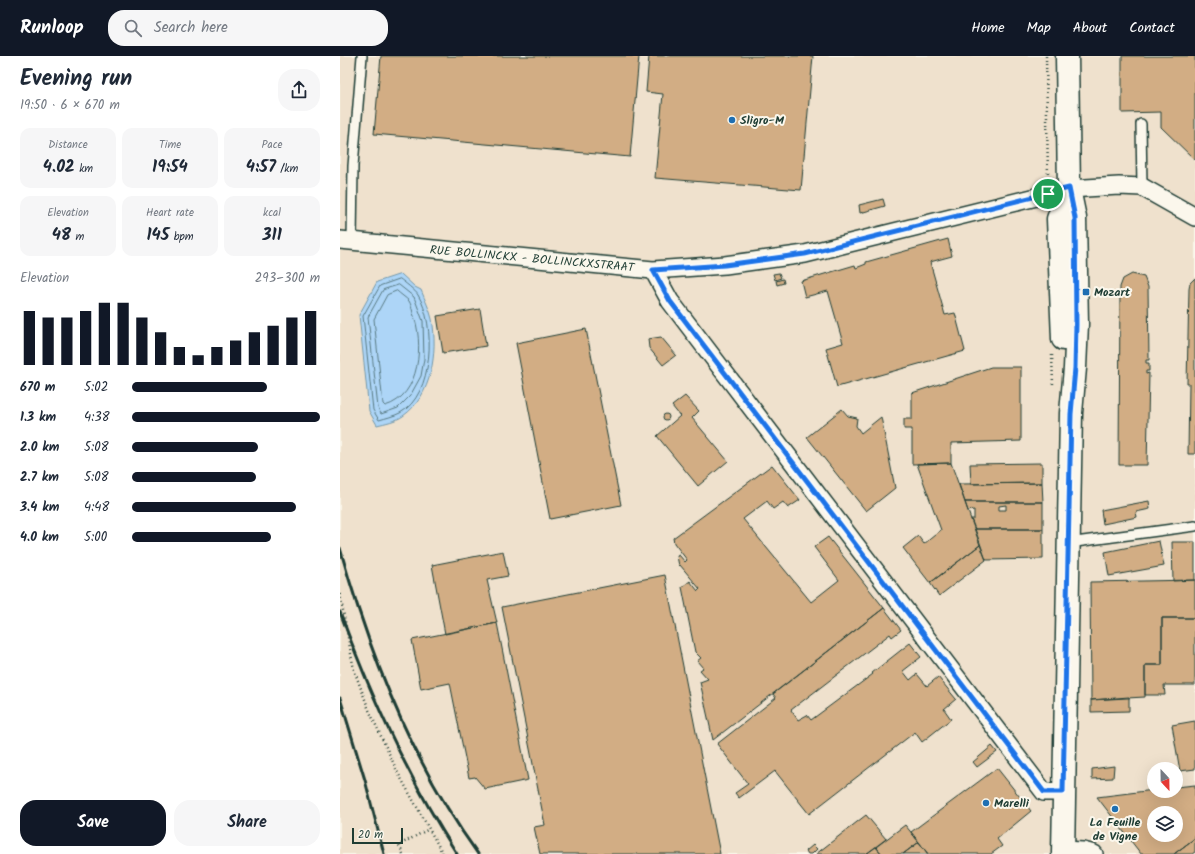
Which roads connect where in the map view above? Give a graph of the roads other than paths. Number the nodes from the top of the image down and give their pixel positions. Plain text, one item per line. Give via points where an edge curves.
1 (362, 56) edge
2 (1067, 56) edge
3 (1141, 124) dead end
4 (1142, 187) junction
5 (1069, 188) junction
6 (1195, 217) edge
7 (346, 241) edge
8 (653, 270) junction
9 (1195, 526) edge
10 (1068, 543) junction
11 (1063, 792) junction
12 (1063, 852) edge
13 (1094, 854) edge

1 - 7 lane
2 - 5 street
3 - 4 lane
4 - 5 street, RUE BOLLINCKX - BOLLINCKXSTRAAT
4 - 6 street
5 - 8 street, RUE BOLLINCKX - BOLLINCKXSTRAAT via 805,254 725,265
5 - 10 street via 1058,219 1061,325 1071,414
7 - 8 street, RUE BOLLINCKX - BOLLINCKXSTRAAT
8 - 11 street via 670,301 1044,792
9 - 10 lane
10 - 11 street
11 - 12 street
12 - 13 street via 1083,851

